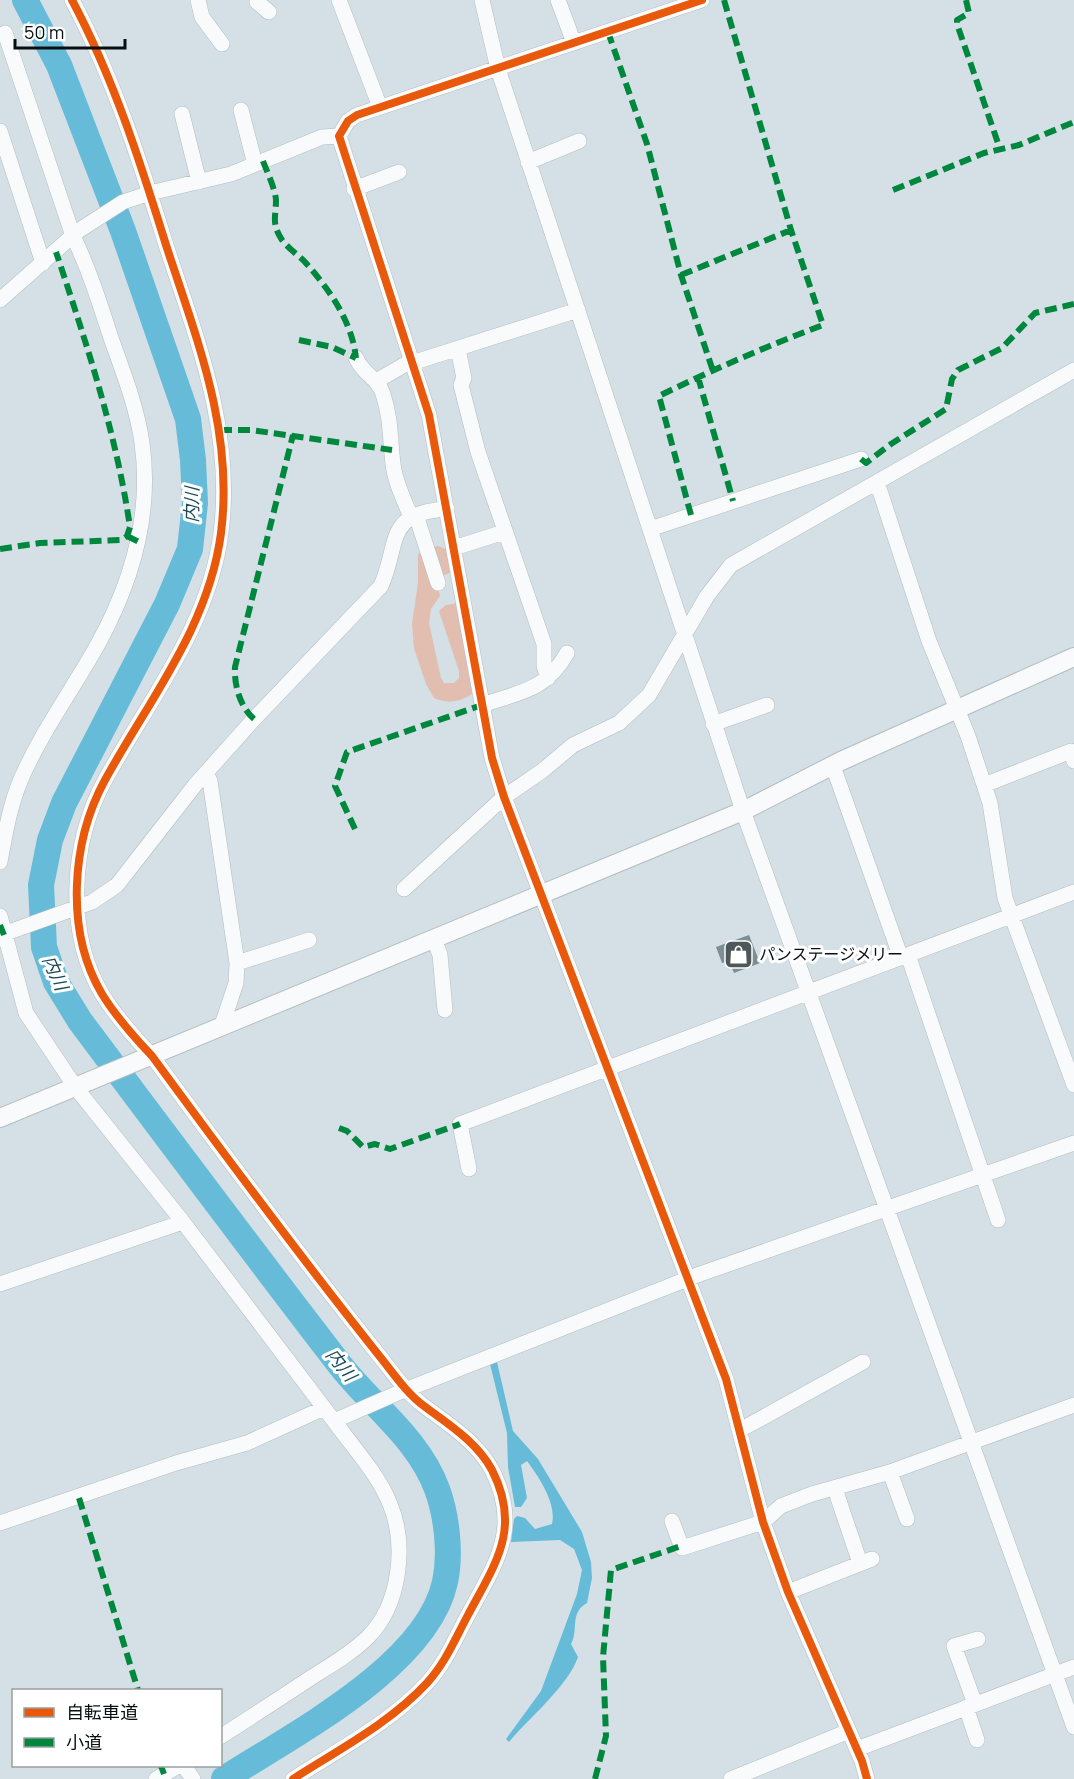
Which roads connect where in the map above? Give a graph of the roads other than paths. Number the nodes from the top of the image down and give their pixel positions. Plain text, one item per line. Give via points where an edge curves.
1 (72, 0) edge
2 (198, 0) edge
3 (339, 0) edge
4 (482, 0) edge
5 (558, 0) edge
6 (651, 0) edge
7 (702, 0) edge
8 (654, 16) junction
9 (5, 33) dead end
10 (222, 44) dead end
11 (574, 44) junction
12 (498, 69) junction
13 (380, 107) junction
14 (241, 110) dead end
15 (182, 114) dead end
16 (0, 131) edge
17 (339, 136) junction
18 (579, 141) dead end
19 (528, 162) junction
20 (255, 164) junction
21 (399, 172) dead end
22 (199, 182) junction
23 (354, 189) junction
24 (147, 194) junction
25 (76, 233) junction
26 (42, 262) junction
27 (0, 300) edge
28 (578, 310) junction
29 (458, 349) junction
30 (356, 358) dead end
31 (412, 362) junction
32 (1074, 370) edge
33 (378, 380) junction
34 (861, 459) dead end
35 (877, 482) junction
36 (447, 509) junction
37 (414, 516) junction
38 (650, 529) junction
39 (504, 532) junction
40 (454, 548) junction
41 (438, 583) dead end
42 (684, 639) junction
43 (567, 653) dead end
44 (1074, 657) edge
45 (548, 678) junction
46 (482, 705) junction
47 (767, 705) dead end
48 (956, 709) junction
49 (713, 724) junction
50 (1074, 761) edge
51 (833, 766) junction
52 (206, 773) junction
53 (984, 785) junction
54 (504, 797) junction
55 (743, 811) junction
56 (0, 862) edge
57 (404, 889) dead end
58 (1074, 892) edge
59 (540, 895) junction
60 (76, 908) junction
61 (0, 916) edge
62 (1012, 917) junction
63 (4, 936) edge
64 (434, 939) junction
65 (309, 940) dead end
66 (905, 956) junction
67 (237, 963) junction
68 (808, 992) junction
69 (445, 1010) dead end
70 (221, 1028) junction
71 (150, 1057) junction
72 (607, 1069) junction
73 (1074, 1085) edge
74 (79, 1086) junction
75 (0, 1118) edge
76 (1074, 1143) edge
77 (469, 1169) dead end
78 (982, 1175) junction
79 (886, 1208) junction
80 (998, 1220) dead end
81 (183, 1222) junction
82 (687, 1280) junction
83 (0, 1284) edge
84 (863, 1362) dead end
85 (404, 1390) junction
86 (1074, 1405) edge
87 (324, 1408) junction
88 (338, 1419) junction
89 (740, 1430) junction
90 (971, 1441) junction
91 (890, 1472) junction
92 (835, 1489) junction
93 (907, 1519) dead end
94 (672, 1521) dead end
95 (763, 1522) junction
96 (0, 1523) edge
97 (788, 1592) junction
98 (978, 1639) dead end
99 (1074, 1667) edge
100 (1054, 1674) junction
101 (970, 1706) junction
102 (1074, 1727) edge
103 (849, 1731) junction
104 (222, 1736) edge
105 (977, 1740) dead end
106 (857, 1749) junction
107 (185, 1770) edge
108 (156, 1779) edge
109 (293, 1779) edge
110 (731, 1779) edge
111 (867, 1779) edge

1 - 24 street via 106,70
2 - 10 street via 202,17
3 - 13 street
4 - 12 street
5 - 11 street
6 - 8 street
7 - 8 street
8 - 11 street
9 - 25 street
11 - 12 street
12 - 13 street
12 - 19 street
13 - 17 street via 348,121
14 - 20 street
15 - 22 street
16 - 26 street
17 - 20 street via 322,137
17 - 23 street
18 - 19 street
19 - 28 street
20 - 22 street
21 - 23 street
22 - 24 street
23 - 31 street
24 - 25 street via 116,206
24 - 60 street via 217,406 223,460 221,534 208,589 187,641 104,783 86,832
25 - 26 street
25 - 56 street via 132,397 142,442 145,485 141,535 128,583 99,642 21,779 8,818
26 - 27 street
28 - 29 street
28 - 38 street
29 - 31 street
29 - 39 street via 464,378 461,385
30 - 33 street via 364,372
31 - 33 street
31 - 36 street via 429,416
32 - 35 street
33 - 37 street via 392,426 393,465
34 - 38 street
35 - 42 street via 731,565 707,596
35 - 48 street via 929,641
36 - 37 street
36 - 40 street
37 - 41 street
37 - 52 street via 396,534 381,586
38 - 42 street
39 - 40 street
39 - 45 street via 544,644
40 - 46 street
42 - 49 street
42 - 54 street via 649,694 620,723 573,745
43 - 45 street
44 - 48 street
45 - 46 street via 544,684
46 - 54 street
47 - 49 street
48 - 51 street
48 - 53 street
49 - 55 street
50 - 53 street via 1071,752
51 - 55 street
51 - 66 street
52 - 60 street via 117,885
52 - 67 street
53 - 62 street
54 - 57 street
54 - 59 street
55 - 59 street
55 - 68 street
58 - 62 street
59 - 64 street
59 - 72 street
60 - 63 street
60 - 71 street via 86,957 102,993
61 - 63 street
62 - 66 street
62 - 73 street
63 - 74 street via 26,1013
64 - 69 street via 440,955
64 - 70 street
65 - 67 street
66 - 68 street
66 - 78 street
67 - 70 street via 236,983
68 - 72 street
68 - 79 street
70 - 71 street
71 - 74 street
71 - 85 street
72 - 77 street via 460,1124
72 - 82 street
74 - 75 street
74 - 81 street
76 - 78 street
78 - 79 street
78 - 80 street
79 - 82 street
79 - 90 street
81 - 83 street
81 - 87 street
82 - 85 street
82 - 89 street via 726,1379
84 - 89 street
85 - 88 street
85 - 109 street via 455,1427 490,1467 500,1488 505,1540 498,1562 450,1654 427,1684 384,1720
86 - 90 street
87 - 88 street
87 - 96 street via 247,1443
88 - 104 street via 390,1504 398,1535 393,1592 369,1636
89 - 95 street
90 - 91 street
90 - 100 street
91 - 92 street
91 - 93 street
92 - 95 street via 781,1506
92 - 97 street via 866,1561
94 - 95 street via 682,1548
95 - 97 street
97 - 103 street
98 - 101 street via 954,1646
99 - 100 street
100 - 101 street
100 - 102 street
101 - 105 street
101 - 106 street
103 - 106 street
103 - 110 street
106 - 111 street
107 - 108 street

